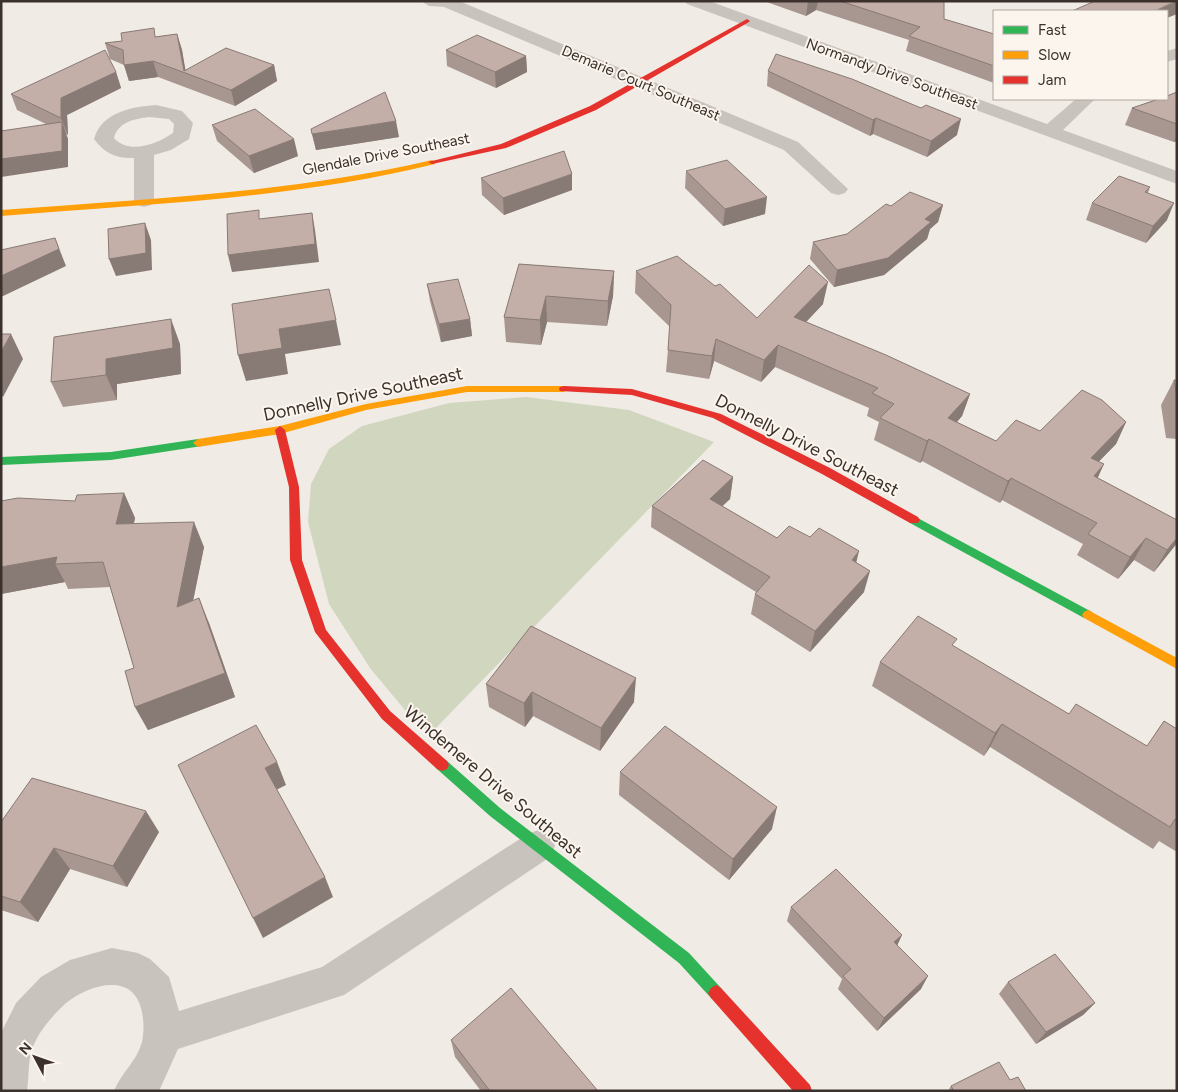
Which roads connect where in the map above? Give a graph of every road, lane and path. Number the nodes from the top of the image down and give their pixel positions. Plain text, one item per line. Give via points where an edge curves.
1 (430, 1) edge
2 (693, 1) edge
3 (747, 21) junction
4 (638, 82) junction
5 (1085, 100) edge
6 (1050, 132) junction
7 (144, 152) dead end
8 (1177, 178) edge
9 (838, 189) dead end
10 (144, 201) junction
11 (1, 213) edge
12 (280, 430) junction
13 (1, 461) edge
14 (1177, 664) edge
15 (538, 846) junction
16 (163, 1035) junction
17 (8, 1091) edge
18 (133, 1091) edge
19 (804, 1091) edge

1 - 4 street, Demarie Court Southeast via 446,2
2 - 3 street, Normandy Drive Southeast
3 - 4 street, Glendale Drive Southeast
3 - 6 street, Normandy Drive Southeast
4 - 9 street, Demarie Court Southeast via 791,146
4 - 10 street, Glendale Drive Southeast via 593,108 503,146 394,171 265,192
5 - 6 street
6 - 8 street, Normandy Drive Southeast
7 - 10 street
10 - 11 street, Glendale Drive Southeast
12 - 13 street, Donnelly Drive Southeast via 111,456
12 - 14 street, Donnelly Drive Southeast via 366,407 467,389 554,388 632,392 717,416 826,471
12 - 15 street, Windemere Drive Southeast via 294,487 296,560 321,632 386,714 495,812
15 - 16 street via 331,982
15 - 19 street, Windemere Drive Southeast via 684,958
16 - 17 street via 163,1011 155,991 141,976 122,967 99,966 75,971 51,984 31,1002 15,1024 5,1049 4,1074
16 - 18 street via 156,1060

